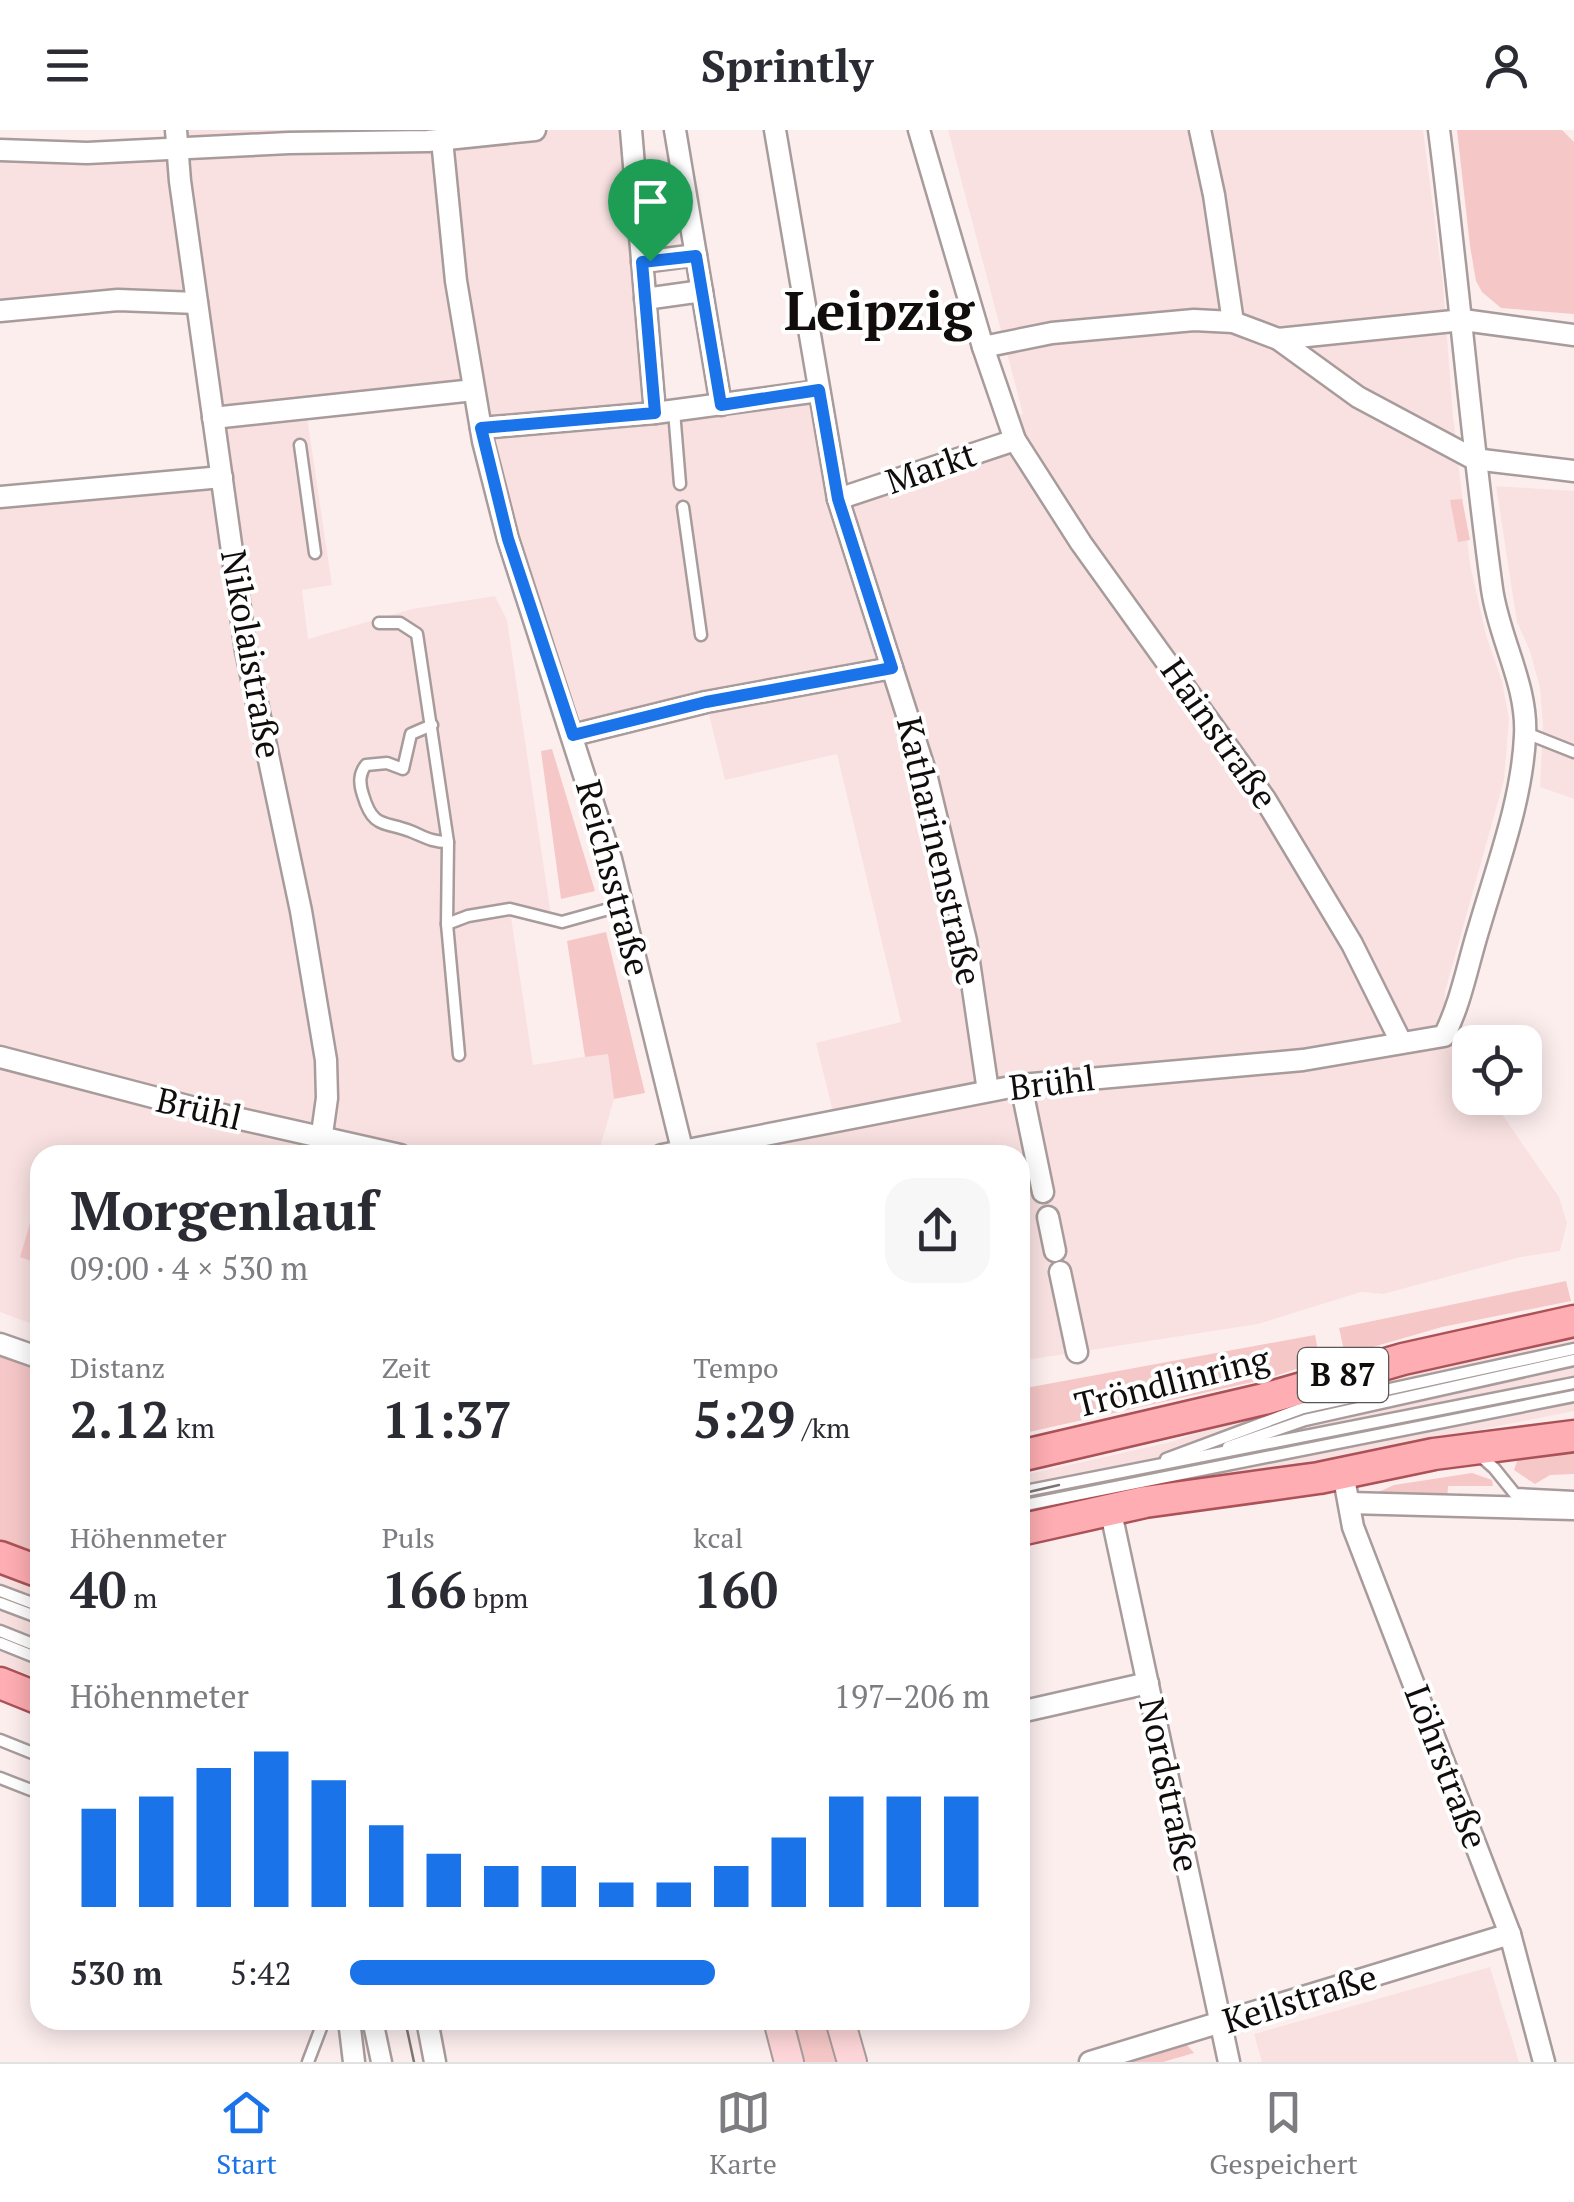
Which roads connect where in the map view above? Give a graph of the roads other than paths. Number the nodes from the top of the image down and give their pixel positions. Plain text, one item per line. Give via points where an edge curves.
1 (535, 130) edge
2 (631, 130) edge
3 (676, 130) edge
4 (775, 130) edge
5 (919, 130) edge
6 (1200, 130) edge
7 (1439, 130) edge
8 (448, 136) edge
9 (177, 140) edge
10 (0, 150) edge
11 (696, 256) junction
12 (642, 262) junction
13 (702, 291) junction
14 (644, 299) junction
15 (197, 303) junction
16 (0, 310) edge
17 (1463, 320) junction
18 (1233, 322) junction
19 (1574, 334) edge
20 (1278, 338) junction
21 (983, 347) junction
22 (474, 390) junction
23 (819, 390) junction
24 (714, 406) junction
25 (665, 412) junction
26 (213, 418) junction
27 (481, 428) junction
28 (1016, 440) junction
29 (300, 444) dead end
30 (1474, 459) junction
31 (1574, 472) edge
32 (222, 477) junction
33 (680, 484) dead end
34 (0, 497) edge
35 (683, 506) dead end
36 (842, 510) junction
37 (316, 552) dead end
38 (379, 624) dead end
39 (701, 634) dead end
40 (892, 668) junction
41 (432, 725) junction
42 (1526, 734) junction
43 (573, 735) junction
44 (1574, 752) edge
45 (448, 842) junction
46 (624, 905) junction
47 (447, 924) junction
48 (1402, 1042) junction
49 (459, 1055) dead end
50 (0, 1057) edge
51 (1021, 1086) junction
52 (988, 1091) junction
53 (317, 1145) edge
54 (321, 1145) edge
55 (671, 1145) edge
56 (708, 1145) edge
57 (1043, 1192) dead end
58 (1048, 1217) dead end
59 (1574, 1321) edge
60 (0, 1344) edge
61 (1574, 1349) edge
62 (1076, 1352) dead end
63 (30, 1354) edge
64 (1574, 1360) edge
65 (1574, 1384) edge
66 (1574, 1396) edge
67 (1210, 1413) junction
68 (1250, 1426) junction
69 (1574, 1436) edge
70 (1472, 1449) junction
71 (1030, 1454) edge
72 (1203, 1458) junction
73 (1346, 1488) junction
74 (1108, 1491) junction
75 (1030, 1492) edge
76 (1574, 1496) edge
77 (1030, 1504) edge
78 (1574, 1509) edge
79 (1030, 1526) edge
80 (0, 1557) edge
81 (30, 1568) edge
82 (0, 1591) edge
83 (30, 1602) edge
84 (0, 1603) edge
85 (30, 1614) edge
86 (0, 1631) edge
87 (30, 1642) edge
88 (0, 1643) edge
89 (30, 1655) edge
90 (0, 1683) edge
91 (1148, 1683) junction
92 (30, 1695) edge
93 (1030, 1710) edge
94 (0, 1740) edge
95 (30, 1752) edge
96 (0, 1778) edge
97 (30, 1790) edge
98 (1510, 1934) junction
99 (1218, 2023) junction
100 (320, 2030) edge
101 (350, 2030) edge
102 (370, 2030) edge
103 (379, 2030) edge
104 (429, 2030) edge
105 (781, 2030) edge
106 (843, 2030) edge
107 (1094, 2061) edge
108 (308, 2062) edge
109 (354, 2062) edge
110 (377, 2062) edge
111 (386, 2062) edge
112 (434, 2062) edge
113 (789, 2062) edge
114 (852, 2062) edge
115 (1230, 2062) edge
116 (1544, 2062) edge

1 - 8 street
2 - 12 street
3 - 11 street
4 - 23 street, Markt
5 - 21 street, Markt
6 - 18 street
7 - 17 street
8 - 9 street
8 - 22 street, Reichsstraße via 456,281
9 - 10 street via 86,153
9 - 15 street, Nikolaistraße
11 - 12 street
11 - 13 street
12 - 14 street
13 - 14 street
13 - 24 street
14 - 25 street
15 - 16 street via 118,300
15 - 26 street, Nikolaistraße
17 - 19 street
17 - 20 street
17 - 30 street
18 - 20 street
18 - 21 street via 1052,333
20 - 30 street via 1358,397
21 - 28 street, Markt
22 - 26 street via 290,415
22 - 27 street, Reichsstraße
23 - 24 street
23 - 36 street, Markt
24 - 25 street
25 - 27 street
25 - 33 lane
26 - 32 street, Nikolaistraße
27 - 43 street, Reichsstraße via 508,539
28 - 36 street, Markt
28 - 48 street, Hainstraße via 1081,543 1265,799
29 - 37 lane
30 - 31 street
30 - 42 street via 1495,613 1520,687
32 - 34 street
32 - 54 street, Nikolaistraße via 246,651 302,911 326,1060
35 - 39 lane
36 - 40 street, Katharinenstraße
38 - 41 lane via 400,623 417,634
40 - 43 street
40 - 52 street, Katharinenstraße via 926,774 966,941
41 - 45 lane
41 - 45 lane via 411,734 403,768 366,764 360,787 374,820 428,842
42 - 44 lane
42 - 48 street, Brühl via 1506,834 1444,1036
43 - 46 street, Reichsstraße
45 - 47 lane
46 - 47 lane via 562,922 510,909
46 - 55 street, Reichsstraße
47 - 49 lane
48 - 51 street, Brühl via 1304,1060
50 - 53 street, Brühl
51 - 52 street, Brühl
51 - 57 street
52 - 56 street, Brühl
58 - 62 street
59 - 67 main road, Tröndlinring / B 87 via 1403,1359
60 - 63 street
61 - 68 lane via 1318,1404
64 - 72 lane via 1305,1420
65 - 72 lane
66 - 74 lane
67 - 68 lane
67 - 71 main road, Tröndlinring / B 87
68 - 74 lane
69 - 70 main road
70 - 73 main road
70 - 76 lane via 1515,1494
72 - 74 lane
73 - 74 main road
73 - 78 street via 1372,1502
73 - 98 street, Löhrstraße via 1353,1527
74 - 75 lane
74 - 77 lane
74 - 79 main road
74 - 91 street, Nordstraße
80 - 81 main road
82 - 83 lane
84 - 85 lane
86 - 87 lane
88 - 89 lane
90 - 92 main road
91 - 93 street
91 - 99 street, Nordstraße
94 - 95 lane
96 - 97 lane
98 - 99 street, Keilstraße
98 - 116 street, Löhrstraße
99 - 107 street, Keilstraße
99 - 115 street, Nordstraße
100 - 108 lane
101 - 109 street
102 - 110 lane
103 - 111 lane
104 - 112 street
105 - 113 main road
106 - 114 main road

